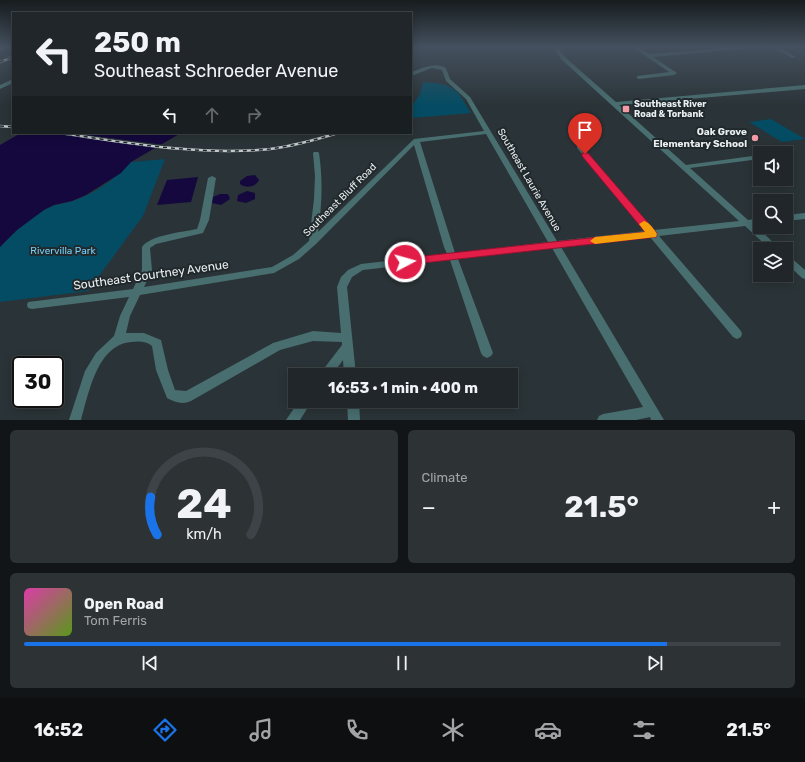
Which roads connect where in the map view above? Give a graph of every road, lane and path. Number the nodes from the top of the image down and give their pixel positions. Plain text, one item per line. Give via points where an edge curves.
1 (572, 67) edge
2 (663, 67) edge
3 (412, 74) edge
4 (639, 77) dead end
5 (12, 81) edge
6 (0, 87) edge
7 (805, 87) edge
8 (614, 104) junction
9 (488, 132) junction
10 (416, 140) junction
11 (579, 147) dead end
12 (316, 153) dead end
13 (753, 158) edge
14 (684, 166) junction
15 (212, 178) dead end
16 (805, 216) edge
17 (793, 217) edge
18 (753, 222) edge
19 (747, 223) junction
20 (652, 234) junction
21 (313, 242) junction
22 (768, 242) edge
23 (555, 245) junction
24 (452, 257) junction
25 (793, 264) edge
26 (274, 270) joint
27 (805, 275) edge
28 (136, 292) junction
29 (32, 305) dead end
30 (737, 334) dead end
31 (119, 339) junction
32 (347, 341) junction
33 (488, 353) dead end
34 (330, 368) edge
35 (349, 368) edge
36 (301, 408) edge
37 (353, 408) edge
38 (655, 416) edge
39 (75, 420) edge
40 (292, 420) edge
41 (354, 420) edge
42 (603, 420) edge

1 - 8 street
2 - 4 street via 673,74
3 - 9 street, Southeast Laurie Avenue via 432,67 444,69 448,80 468,98
5 - 6 street
7 - 8 street
8 - 14 street
9 - 10 street
9 - 23 street, Southeast Laurie Avenue
10 - 21 street, Southeast Bluff Road
10 - 24 street
11 - 20 street
12 - 21 street via 317,215
13 - 14 street
14 - 19 street
15 - 28 street via 202,228 196,233 153,242 146,247 147,270
16 - 17 street
18 - 19 street
19 - 20 street
19 - 22 street
20 - 23 street
20 - 30 street
21 - 26 street, Southeast Bluff Road via 296,257
23 - 24 street
23 - 38 street, Southeast Laurie Avenue
24 - 32 street via 360,267 350,272 342,287
24 - 33 street
25 - 27 street
26 - 28 street, Southeast Courtney Avenue
28 - 29 street, Southeast Courtney Avenue
28 - 31 street via 125,316
31 - 32 street via 145,337 152,338 157,343 162,370 171,394 177,397 187,397 278,346 300,338 313,336
31 - 39 street via 106,348 92,366
32 - 34 street
32 - 35 street
36 - 40 street
37 - 41 street
38 - 42 street

